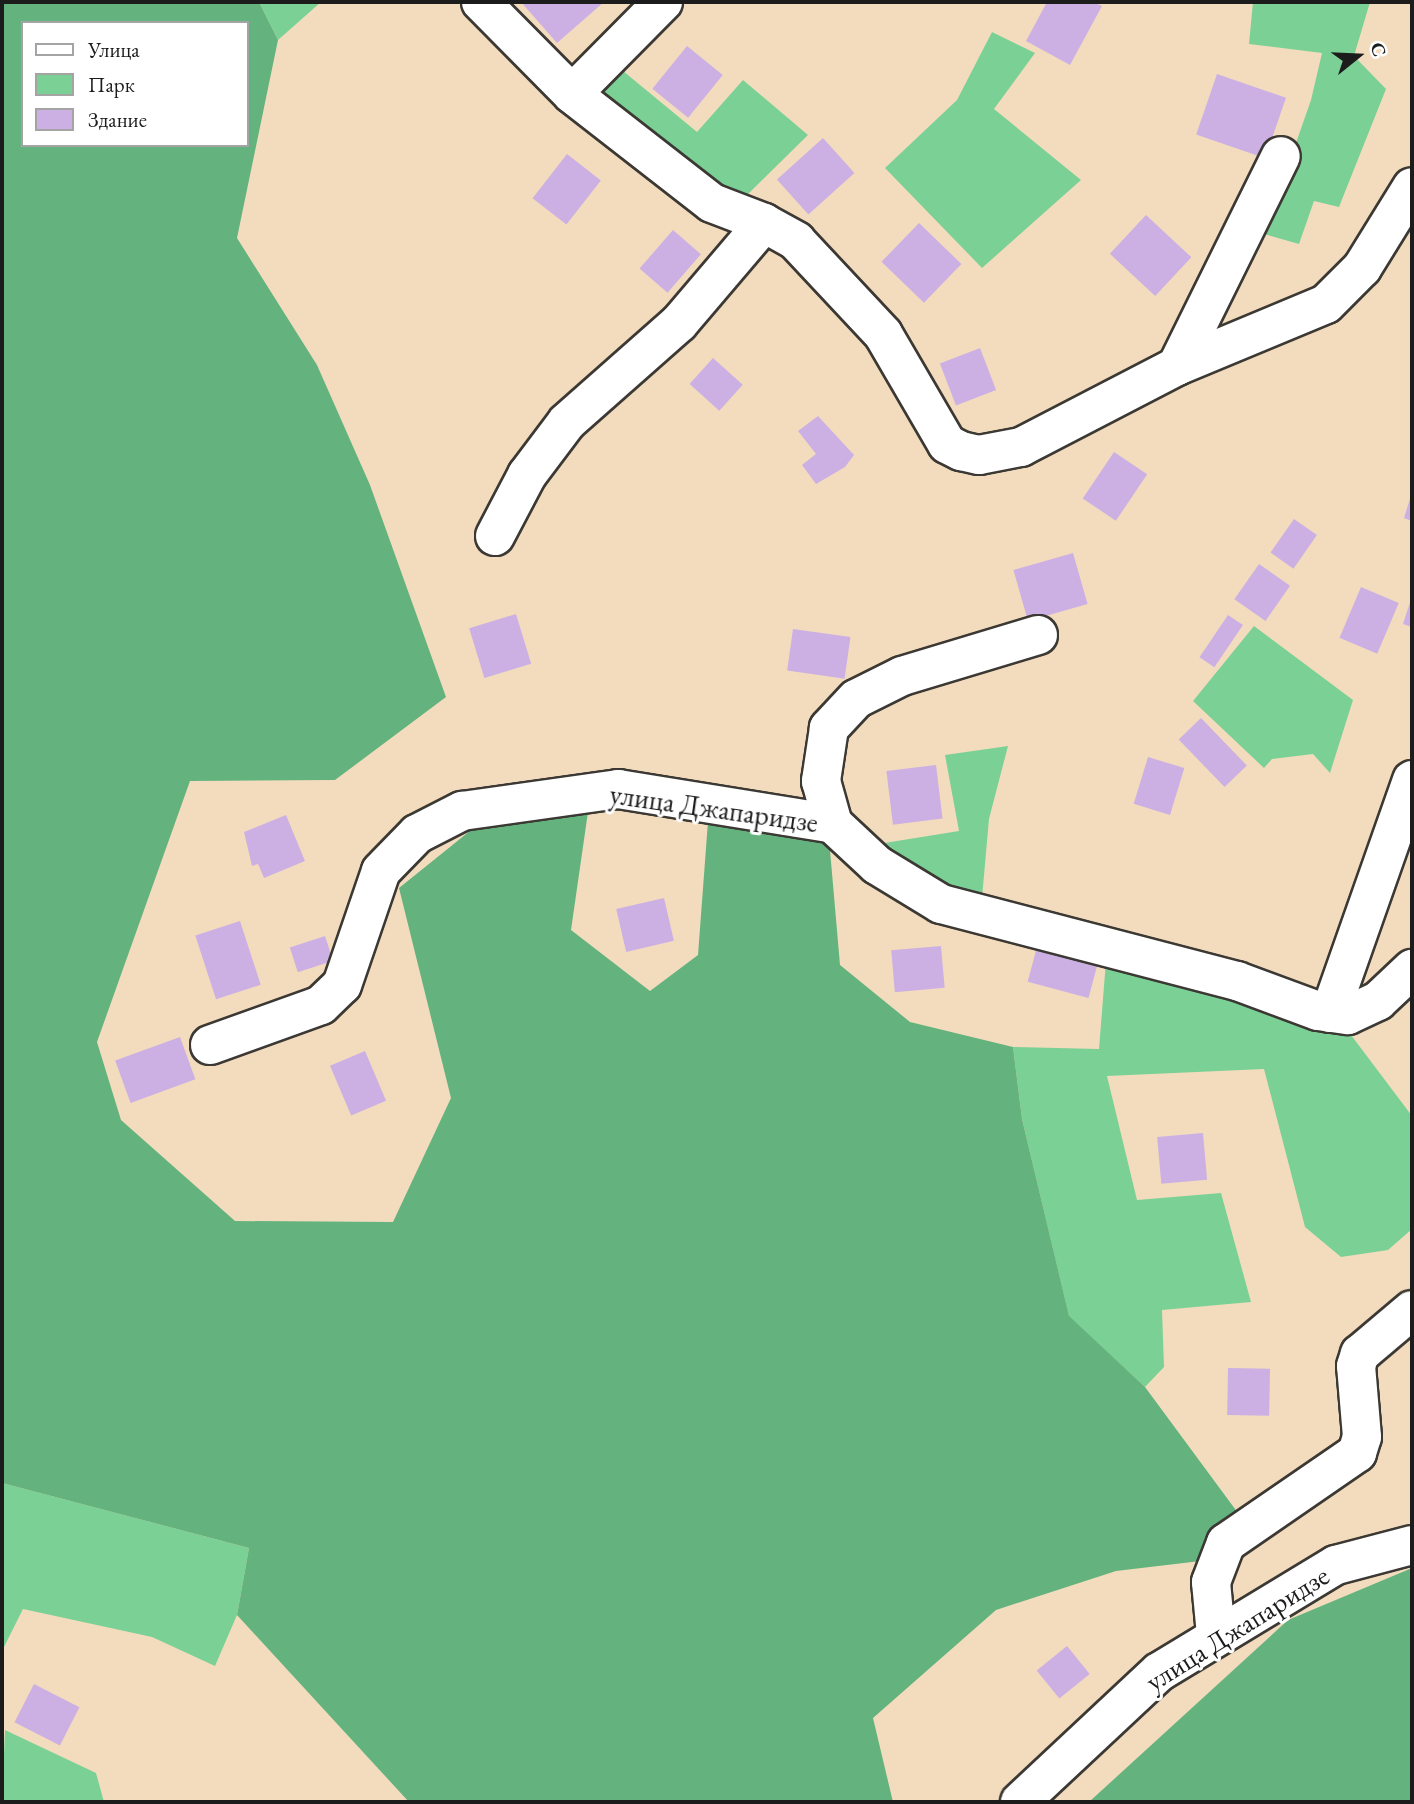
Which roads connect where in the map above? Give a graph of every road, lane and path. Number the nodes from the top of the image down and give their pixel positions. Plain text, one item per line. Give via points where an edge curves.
1 (481, 2) edge
2 (663, 2) edge
3 (572, 94) junction
4 (1281, 156) dead end
5 (1412, 187) edge
6 (764, 223) junction
7 (1177, 366) junction
8 (495, 536) dead end
9 (1038, 635) dead end
10 (1412, 780) edge
11 (833, 824) junction
12 (1412, 969) edge
13 (1330, 1013) junction
14 (209, 1045) dead end
15 (1412, 1310) edge
16 (1412, 1545) edge
17 (1216, 1635) junction
18 (1020, 1802) edge

1 - 3 street
2 - 3 street
3 - 6 street via 712,203
4 - 7 street
5 - 7 street via 1362,268 1326,304
6 - 7 street via 796,241 883,334 947,444 961,451 979,455 1021,447
6 - 8 street via 679,323 567,422 527,475
9 - 11 street, улица Джапаридзе via 902,676 856,699 829,728 821,781
10 - 13 street
11 - 13 street, улица Джапаридзе via 877,865 941,904 1237,981
11 - 14 street, улица Джапаридзе via 618,789 462,811 417,834 381,872 342,985 321,1005
12 - 13 street, улица Джапаридзе via 1378,1001 1348,1015
15 - 17 street via 1360,1353 1356,1366 1362,1437 1357,1453 1226,1543 1211,1582
16 - 17 street, улица Джапаридзе via 1336,1565
17 - 18 street, улица Джапаридзе via 1159,1672

